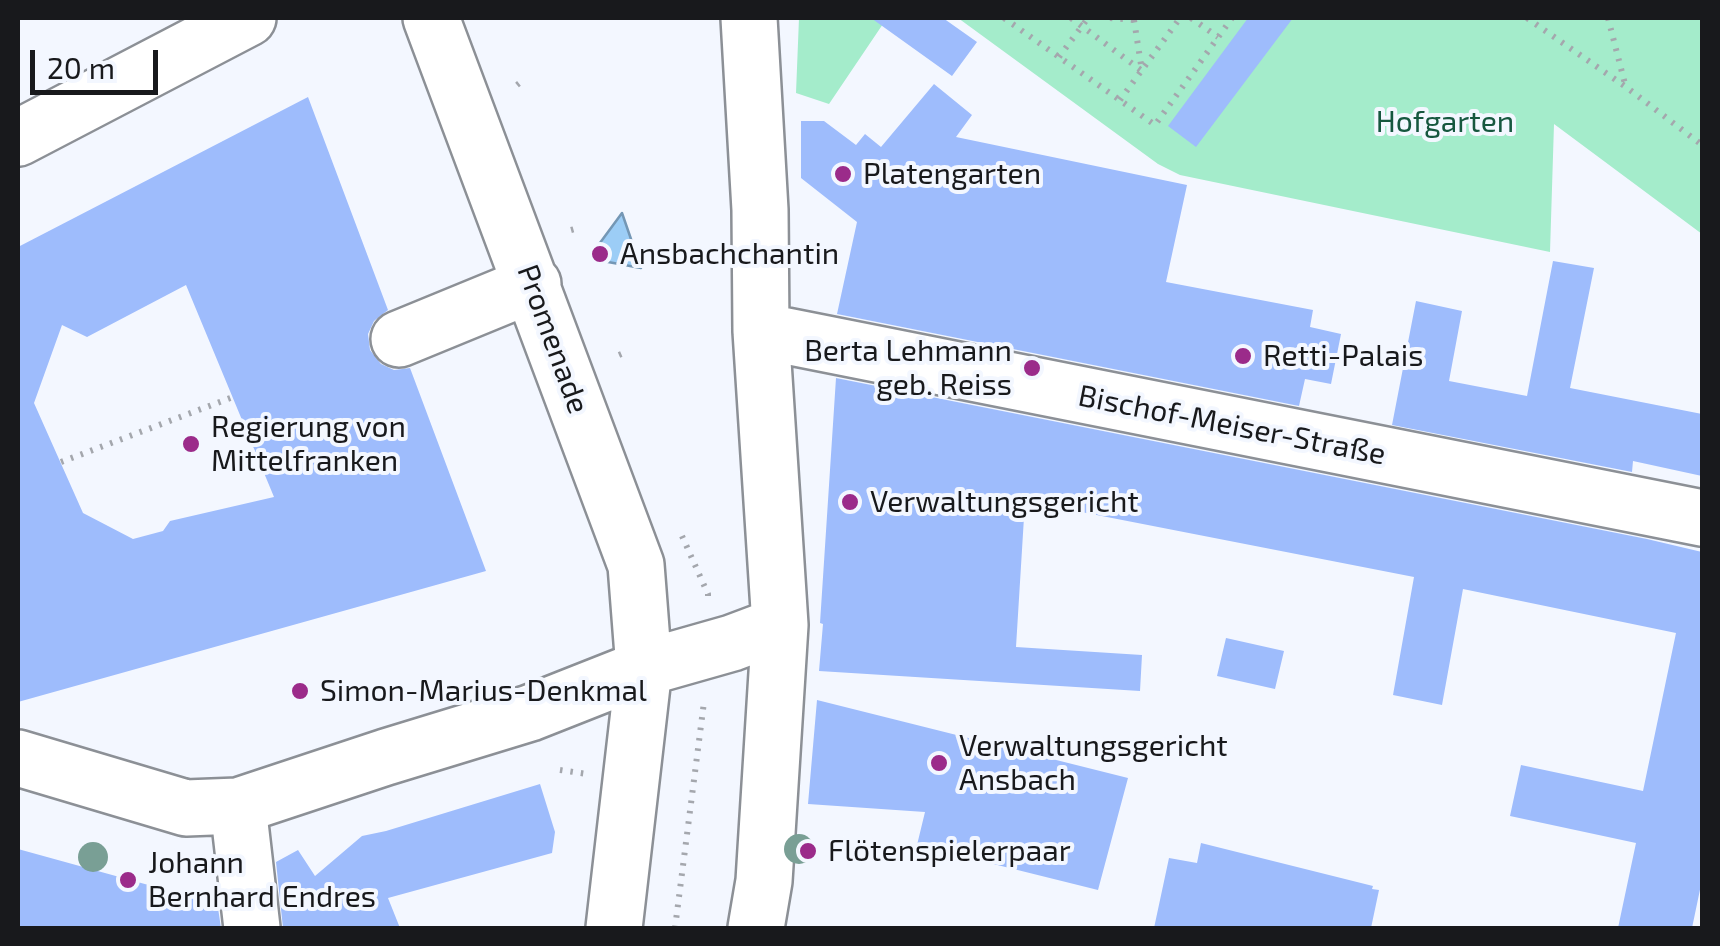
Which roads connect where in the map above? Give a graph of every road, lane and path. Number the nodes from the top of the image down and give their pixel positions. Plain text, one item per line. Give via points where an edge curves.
1 (248, 18) edge
2 (431, 18) edge
3 (748, 18) edge
4 (1004, 18) edge
5 (1071, 18) edge
6 (1088, 18) edge
7 (1110, 18) edge
8 (1137, 18) edge
9 (1180, 18) edge
10 (1191, 18) edge
11 (1232, 18) edge
12 (1527, 18) edge
13 (1608, 18) edge
14 (1082, 26) junction
15 (1218, 37) junction
16 (1059, 57) junction
17 (1142, 70) junction
18 (1626, 87) junction
19 (1120, 100) junction
20 (18, 138) edge
21 (1702, 144) edge
22 (533, 284) junction
23 (762, 330) junction
24 (399, 340) dead end
25 (233, 397) dead end
26 (60, 462) dead end
27 (1702, 518) edge
28 (682, 536) dead end
29 (780, 625) junction
30 (711, 649) junction
31 (644, 668) junction
32 (18, 758) edge
33 (238, 806) junction
34 (252, 928) edge
35 (614, 928) edge
36 (675, 928) edge
37 (756, 928) edge

1 - 20 street
2 - 22 street, Promenade
3 - 23 street
4 - 16 path
5 - 14 path
6 - 14 path
7 - 8 path
8 - 17 path
9 - 17 path
10 - 15 path
11 - 15 path
12 - 18 path
13 - 18 path
14 - 16 path
14 - 17 path
15 - 19 path via 1155,125
16 - 19 path
17 - 19 path
18 - 21 path
22 - 24 street
22 - 31 street, Promenade via 636,565
23 - 27 street, Bischof-Meiser-Straße
23 - 29 street
25 - 26 path
28 - 30 path via 708,594
29 - 30 street
29 - 37 street
30 - 31 street
30 - 36 path
31 - 33 street via 550,706
31 - 35 street, Promenade
32 - 33 street via 186,808
33 - 34 street

